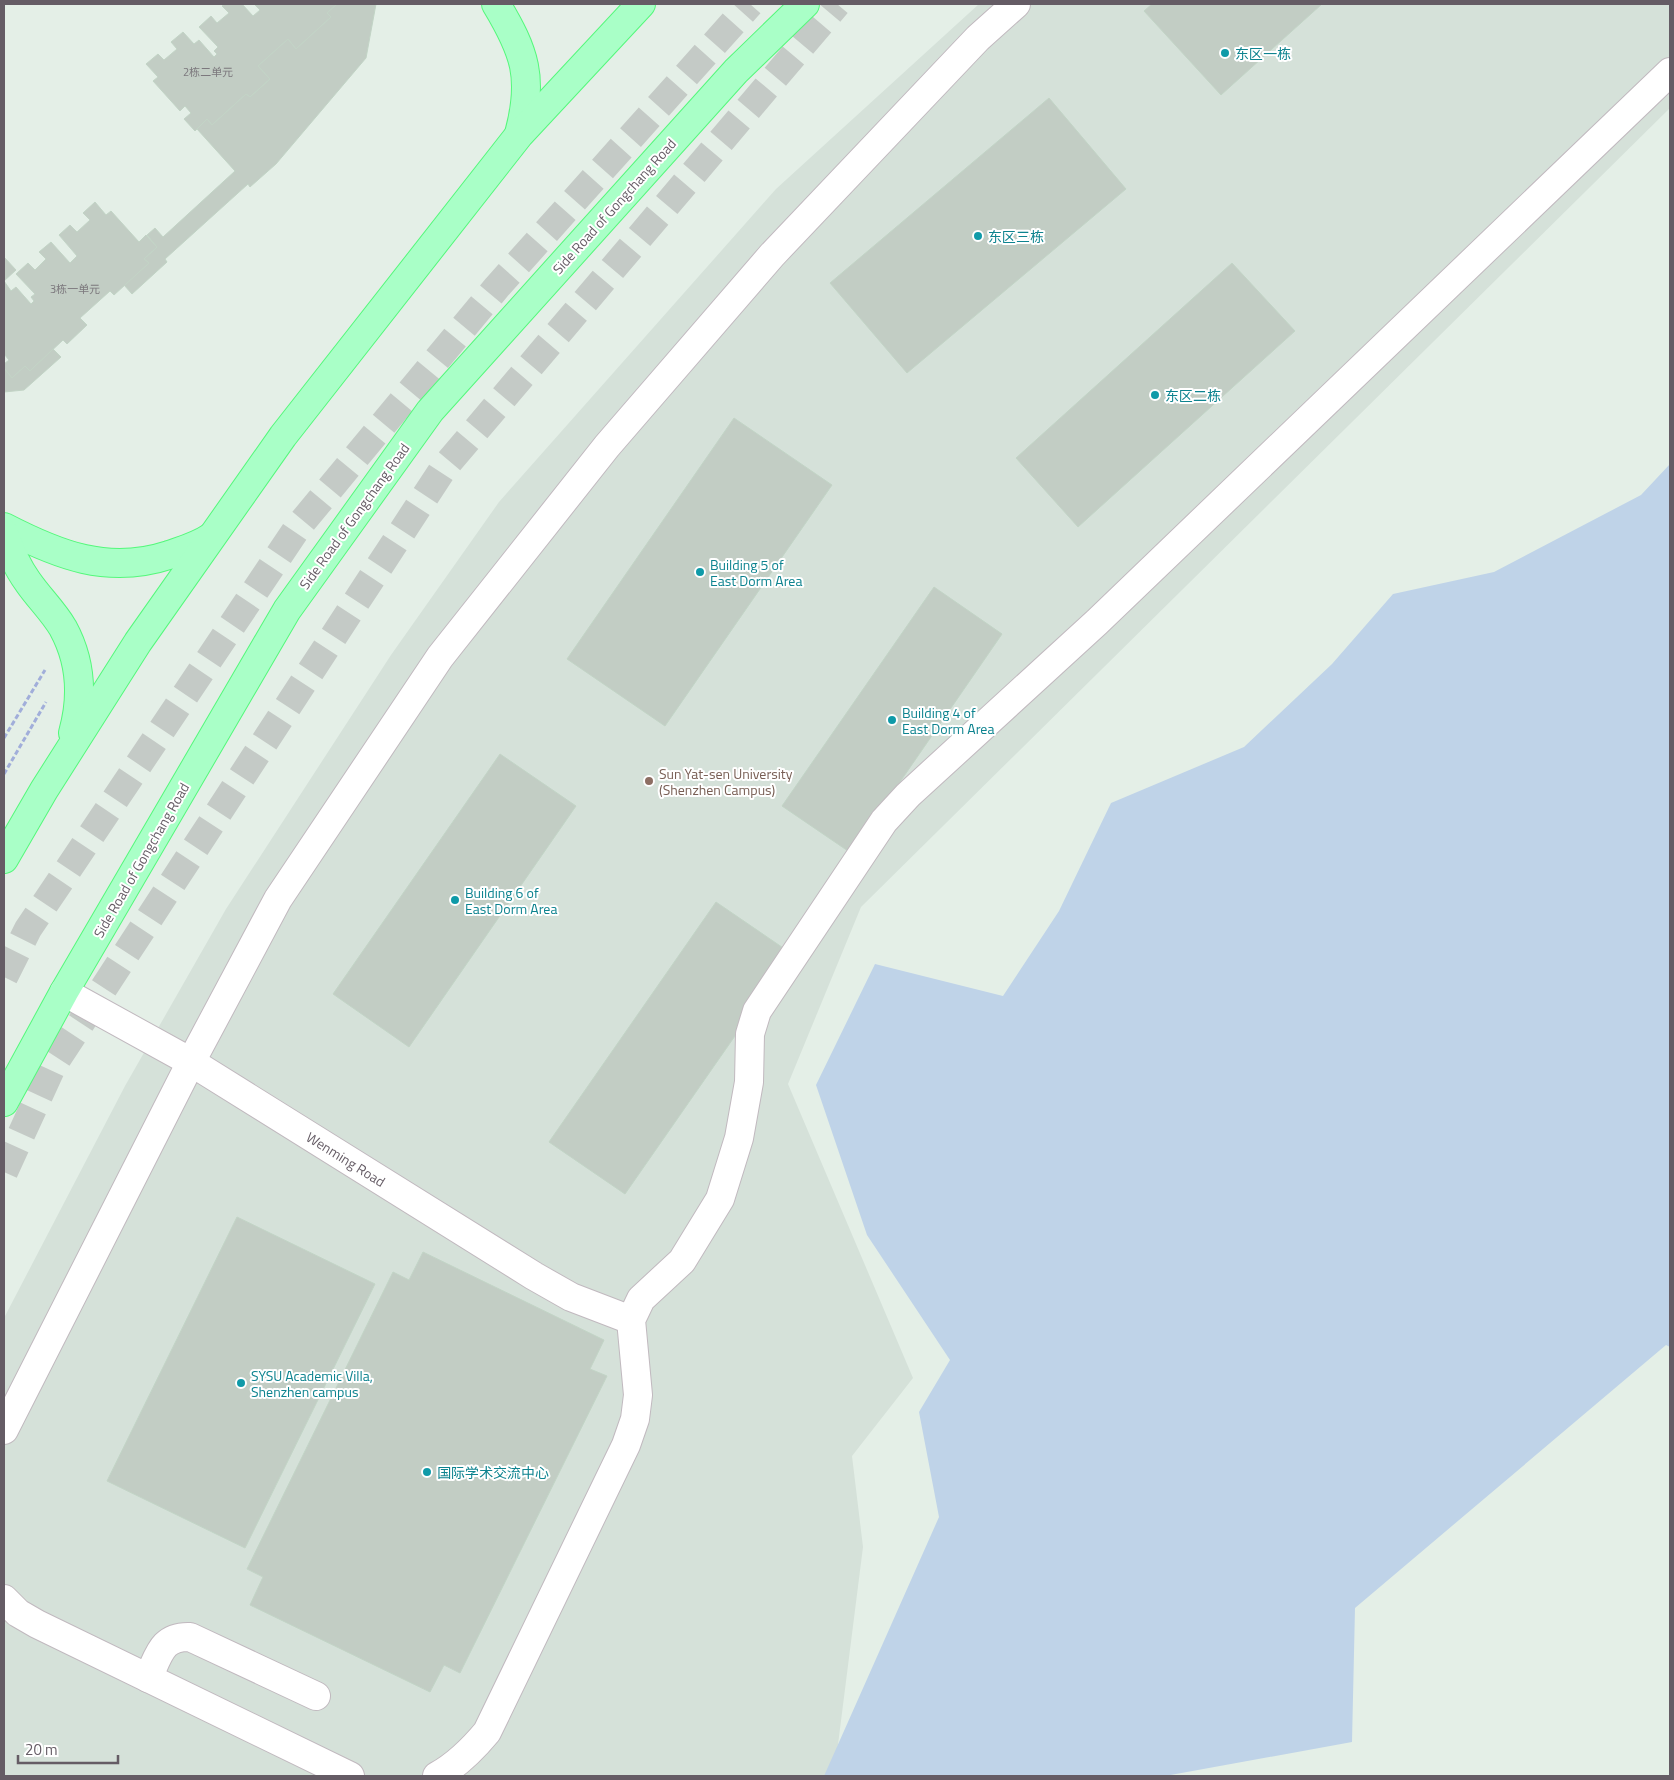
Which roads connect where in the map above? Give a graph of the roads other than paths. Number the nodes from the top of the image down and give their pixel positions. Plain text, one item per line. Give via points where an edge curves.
1 (496, 4) edge
2 (641, 4) edge
3 (805, 4) edge
4 (1016, 4) edge
5 (1670, 72) edge
6 (519, 135) junction
7 (4, 527) edge
8 (4, 533) edge
9 (214, 534) junction
10 (70, 749) junction
11 (4, 859) edge
12 (64, 992) junction
13 (191, 1062) junction
14 (4, 1102) edge
15 (631, 1320) junction
16 (4, 1430) edge
17 (4, 1599) edge
18 (148, 1678) junction
19 (316, 1696) dead end
20 (350, 1776) edge
21 (436, 1776) edge

1 - 6 main road via 513,31 525,70 526,108
2 - 6 main road
3 - 12 main road, Side Road of Gongchang Road via 736,70 430,411 287,610
4 - 13 lane via 978,38 772,255 608,446 446,649 278,899
5 - 15 lane via 1097,622 884,821 757,1011 750,1034 749,1082 739,1138 720,1199 682,1261 641,1299
6 - 9 main road via 289,429
7 - 9 main road via 86,560 126,564 188,549
8 - 10 main road via 19,568 63,628 74,654 80,703
9 - 10 main road via 138,642
10 - 11 main road
12 - 13 lane, Wenming Road
12 - 14 main road, Side Road of Gongchang Road
13 - 15 lane, Wenming Road via 534,1276 571,1297
13 - 16 lane
15 - 21 lane via 638,1394 635,1420 626,1445 487,1732 471,1752
17 - 18 lane via 18,1613 37,1624
18 - 19 lane via 163,1646 171,1639 190,1637
18 - 20 lane

